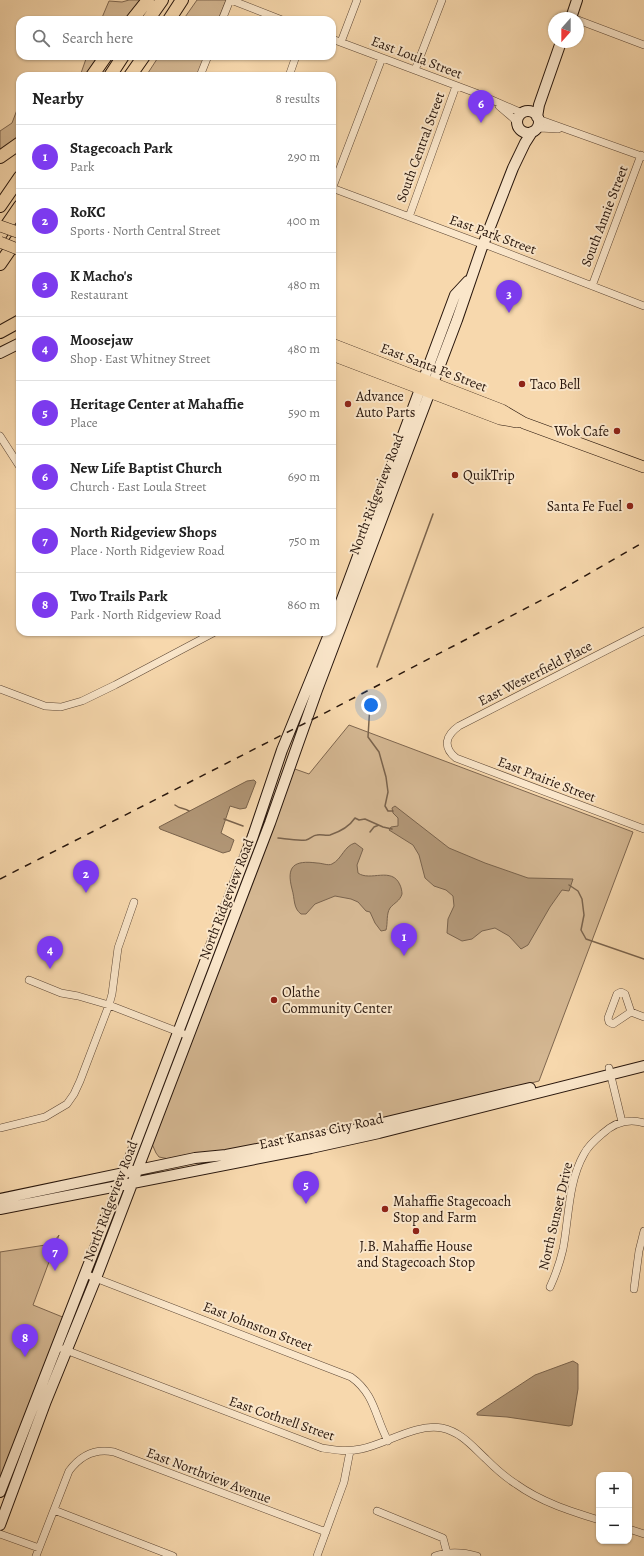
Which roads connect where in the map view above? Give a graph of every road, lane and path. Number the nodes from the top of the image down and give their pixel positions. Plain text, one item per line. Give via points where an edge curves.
1 (148, 0) edge
2 (162, 0) edge
3 (182, 0) edge
4 (230, 0) edge
5 (357, 0) edge
6 (442, 0) edge
7 (577, 0) edge
8 (573, 12) edge
9 (135, 16) edge
10 (151, 16) edge
11 (171, 16) edge
12 (224, 16) edge
13 (272, 16) edge
14 (584, 22) edge
15 (336, 40) edge
16 (341, 42) junction
17 (644, 45) edge
18 (559, 48) edge
19 (382, 58) junction
20 (103, 60) edge
21 (120, 60) edge
22 (141, 60) edge
23 (206, 60) edge
24 (295, 60) edge
25 (415, 70) junction
26 (95, 72) edge
27 (113, 72) edge
28 (133, 72) edge
29 (136, 72) edge
30 (202, 72) edge
31 (290, 72) edge
32 (548, 77) junction
33 (456, 86) junction
34 (493, 102) junction
35 (524, 112) junction
36 (538, 118) junction
37 (518, 125) junction
38 (533, 131) junction
39 (572, 131) junction
40 (16, 146) edge
41 (642, 156) edge
42 (0, 157) edge
43 (513, 168) junction
44 (336, 178) edge
45 (16, 183) edge
46 (336, 190) edge
47 (0, 206) edge
48 (16, 212) edge
49 (408, 217) junction
50 (0, 226) edge
51 (16, 232) edge
52 (0, 235) edge
53 (16, 240) edge
54 (0, 242) edge
55 (484, 244) junction
56 (16, 248) edge
57 (0, 264) edge
58 (470, 279) junction
59 (592, 286) junction
60 (644, 306) edge
61 (16, 323) edge
62 (0, 332) edge
63 (16, 345) edge
64 (336, 346) edge
65 (0, 353) edge
66 (336, 356) edge
67 (426, 385) junction
68 (0, 436) edge
69 (16, 461) edge
70 (644, 467) edge
71 (336, 620) edge
72 (644, 631) edge
73 (207, 636) edge
74 (328, 636) edge
75 (331, 636) edge
76 (0, 689) edge
77 (447, 745) joint
78 (644, 829) edge
79 (134, 902) dead end
80 (30, 980) dead end
81 (109, 1005) junction
82 (631, 1012) dead end
83 (644, 1017) edge
84 (178, 1032) junction
85 (189, 1036) junction
86 (644, 1060) edge
87 (644, 1066) edge
88 (610, 1071) junction
89 (622, 1122) junction
90 (644, 1124) edge
91 (0, 1128) edge
92 (137, 1170) junction
93 (124, 1172) junction
94 (132, 1182) junction
95 (119, 1185) junction
96 (0, 1199) edge
97 (0, 1209) edge
98 (644, 1231) edge
99 (85, 1274) junction
100 (96, 1278) junction
101 (550, 1287) dead end
102 (634, 1289) dead end
103 (57, 1347) junction
104 (68, 1351) junction
105 (388, 1441) junction
106 (350, 1451) junction
107 (0, 1492) edge
108 (54, 1510) junction
109 (377, 1511) dead end
110 (596, 1519) edge
111 (0, 1525) edge
112 (632, 1530) edge
113 (326, 1532) junction
114 (0, 1534) edge
115 (644, 1534) edge
116 (39, 1548) junction
117 (447, 1553) junction
118 (36, 1556) edge
119 (173, 1556) edge
120 (317, 1556) edge
121 (435, 1556) edge
122 (476, 1556) edge

1 - 9 highway
2 - 10 highway
3 - 11 highway
4 - 12 street
4 - 13 street
5 - 16 street
6 - 25 street
7 - 8 main road
14 - 17 street
15 - 16 street, East Loula Street
16 - 19 street, East Loula Street
18 - 32 main road
19 - 25 street, East Loula Street
19 - 44 street
20 - 26 highway
21 - 27 highway
22 - 28 highway
22 - 29 highway
23 - 30 street
24 - 31 street
25 - 33 street, East Loula Street
32 - 35 main road
32 - 36 main road via 539,105
33 - 34 street, East Loula Street
33 - 49 street, South Central Street
34 - 35 street, East Loula Street
34 - 37 street, East Loula Street via 509,114
35 - 36 main road via 533,113
35 - 37 main road via 518,117
36 - 38 main road via 538,125
36 - 39 street
37 - 38 main road via 524,132
37 - 43 main road via 519,141
38 - 39 street via 540,128
38 - 43 main road
39 - 41 street
40 - 42 highway
41 - 59 street, South Annie Street
43 - 55 main road, North Ridgeview Road
45 - 47 highway
46 - 49 street, East Park Street
48 - 52 highway
49 - 55 street, East Park Street
50 - 51 main road, bridge
53 - 57 highway
54 - 56 main road, bridge
55 - 58 main road, North Ridgeview Road
55 - 59 street, East Park Street
58 - 67 main road, North Ridgeview Road via 457,320
58 - 67 main road, North Ridgeview Road via 455,295
59 - 60 street, East Park Street
61 - 62 highway
63 - 65 main road
64 - 67 main road, East Santa Fe Street
66 - 67 main road, East Santa Fe Street
67 - 70 main road, East Santa Fe Street via 502,410 524,423
67 - 71 main road, North Ridgeview Road
68 - 69 street
72 - 77 street, East Westerfield Place via 460,726 451,732
73 - 76 street via 82,701 61,707 45,706
74 - 84 main road, North Ridgeview Road via 280,756 253,836
75 - 85 main road, North Ridgeview Road via 270,823
77 - 78 street, East Prairie Street via 450,754 456,758
79 - 81 street via 118,948
80 - 81 street via 61,993
81 - 84 street
81 - 91 street via 80,1082 66,1104 45,1118
82 - 83 street
84 - 85 street
84 - 93 main road, North Ridgeview Road
85 - 92 main road, North Ridgeview Road
86 - 88 main road, East Kansas City Road
87 - 88 main road, East Kansas City Road
88 - 89 street
88 - 92 main road, East Kansas City Road via 349,1131
88 - 94 main road, East Kansas City Road via 379,1133
89 - 90 street via 636,1121
89 - 101 street, North Sunset Drive via 609,1127 584,1154 575,1177 558,1268
92 - 93 main road, East Kansas City Road
92 - 94 main road, North Ridgeview Road
93 - 95 main road, North Ridgeview Road
93 - 96 main road, East Kansas City Road
94 - 95 main road, East Kansas City Road
94 - 100 main road, North Ridgeview Road
95 - 97 main road, East Kansas City Road
95 - 99 main road, North Ridgeview Road
98 - 102 street
99 - 100 street, East Johnston Street
99 - 103 main road, North Ridgeview Road
100 - 104 main road, North Ridgeview Road
100 - 105 street, East Johnston Street via 351,1377 370,1397
103 - 104 street, East Cothrell Street
103 - 107 main road, North Ridgeview Road
104 - 106 street, East Cothrell Street via 304,1442 322,1448
104 - 111 main road, North Ridgeview Road via 46,1401
105 - 106 street, East Cothrell Street
105 - 110 street, East Cothrell Street via 430,1427 450,1430 466,1438 496,1469 536,1497 560,1508
106 - 113 street via 344,1482
108 - 113 street, East Northview Avenue via 69,1471 75,1463 97,1451 114,1452
108 - 116 street
108 - 119 street
109 - 117 street via 443,1538
112 - 115 street
113 - 120 street
114 - 116 street
116 - 118 street
117 - 121 street
117 - 122 street via 461,1552

